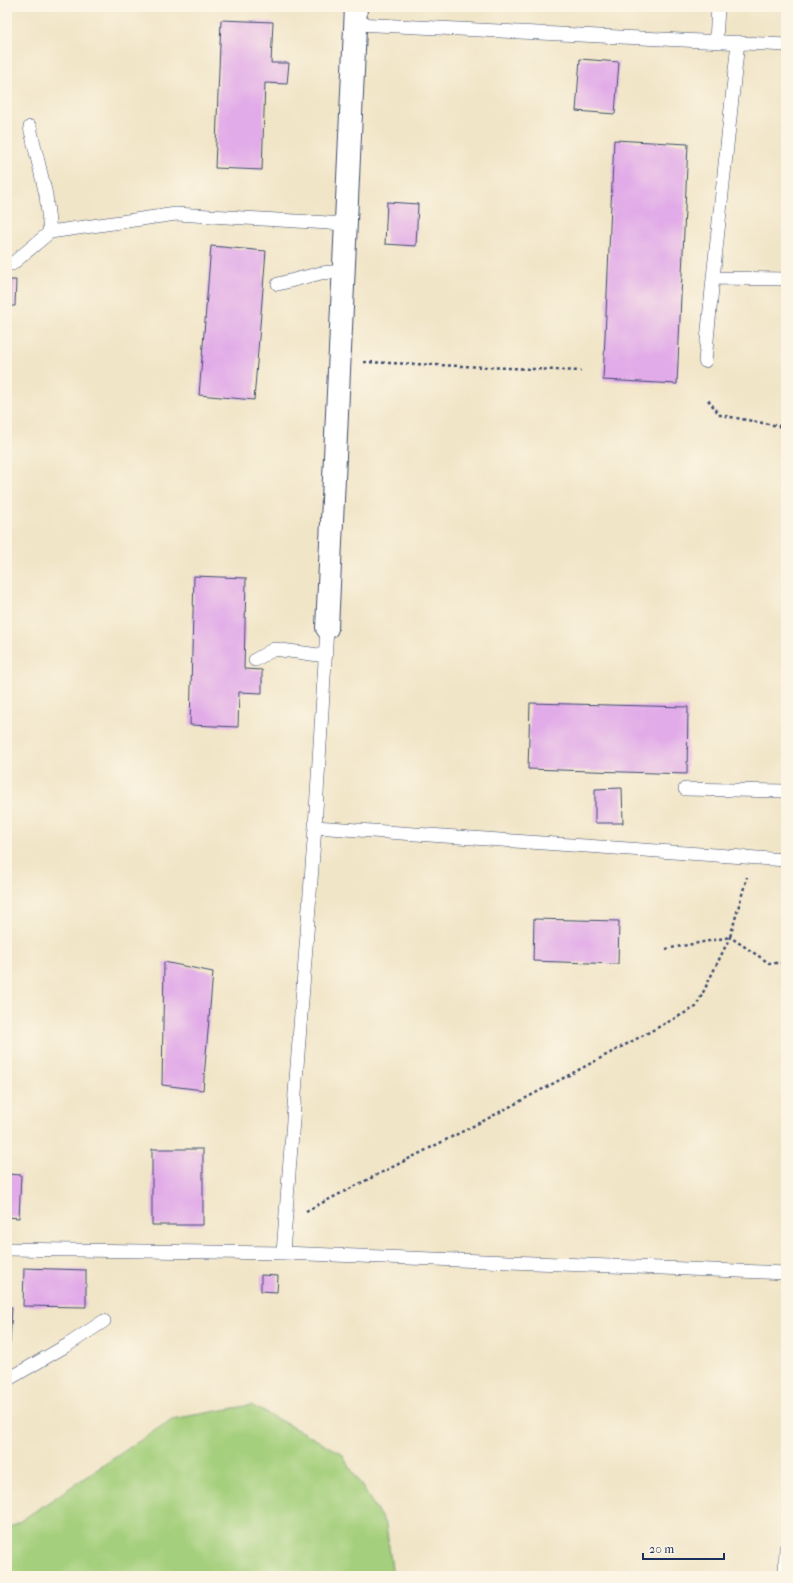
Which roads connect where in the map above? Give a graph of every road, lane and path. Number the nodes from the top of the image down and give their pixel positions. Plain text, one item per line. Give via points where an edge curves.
1 (718, 7) edge
2 (356, 15) edge
3 (716, 41) junction
4 (738, 42) junction
5 (786, 45) edge
6 (30, 127) dead end
7 (346, 224) junction
8 (50, 232) junction
9 (12, 264) dead end
10 (344, 271) junction
11 (713, 278) junction
12 (786, 279) edge
13 (278, 284) dead end
14 (705, 361) dead end
15 (340, 362) junction
16 (581, 371) dead end
17 (708, 400) dead end
18 (786, 432) edge
19 (327, 628) joint
20 (326, 656) junction
21 (255, 660) dead end
22 (685, 789) dead end
23 (786, 790) edge
24 (315, 827) junction
25 (786, 860) edge
26 (748, 874) dead end
27 (730, 937) junction
28 (666, 949) dead end
29 (786, 963) edge
30 (284, 1222) junction
31 (7, 1249) edge
32 (283, 1252) junction
33 (786, 1273) edge
34 (104, 1321) dead end
35 (7, 1380) edge
36 (786, 1548) edge
37 (785, 1576) edge

1 - 3 lane
2 - 3 lane
2 - 7 street
3 - 4 lane
4 - 5 lane
4 - 11 lane
6 - 8 lane via 46,195
7 - 8 lane via 176,214
7 - 10 street
8 - 9 lane
10 - 13 lane via 321,273
10 - 15 street
11 - 12 lane
11 - 14 lane
15 - 16 path
15 - 19 street
17 - 18 path via 720,415 779,426
19 - 20 lane
20 - 21 lane via 274,649
20 - 24 lane
22 - 23 lane
24 - 25 lane
24 - 30 lane
26 - 27 path
27 - 28 path
27 - 29 path via 769,963
27 - 30 path via 696,1007 485,1120
30 - 32 lane
31 - 32 lane
32 - 33 lane
34 - 35 lane
36 - 37 lane

